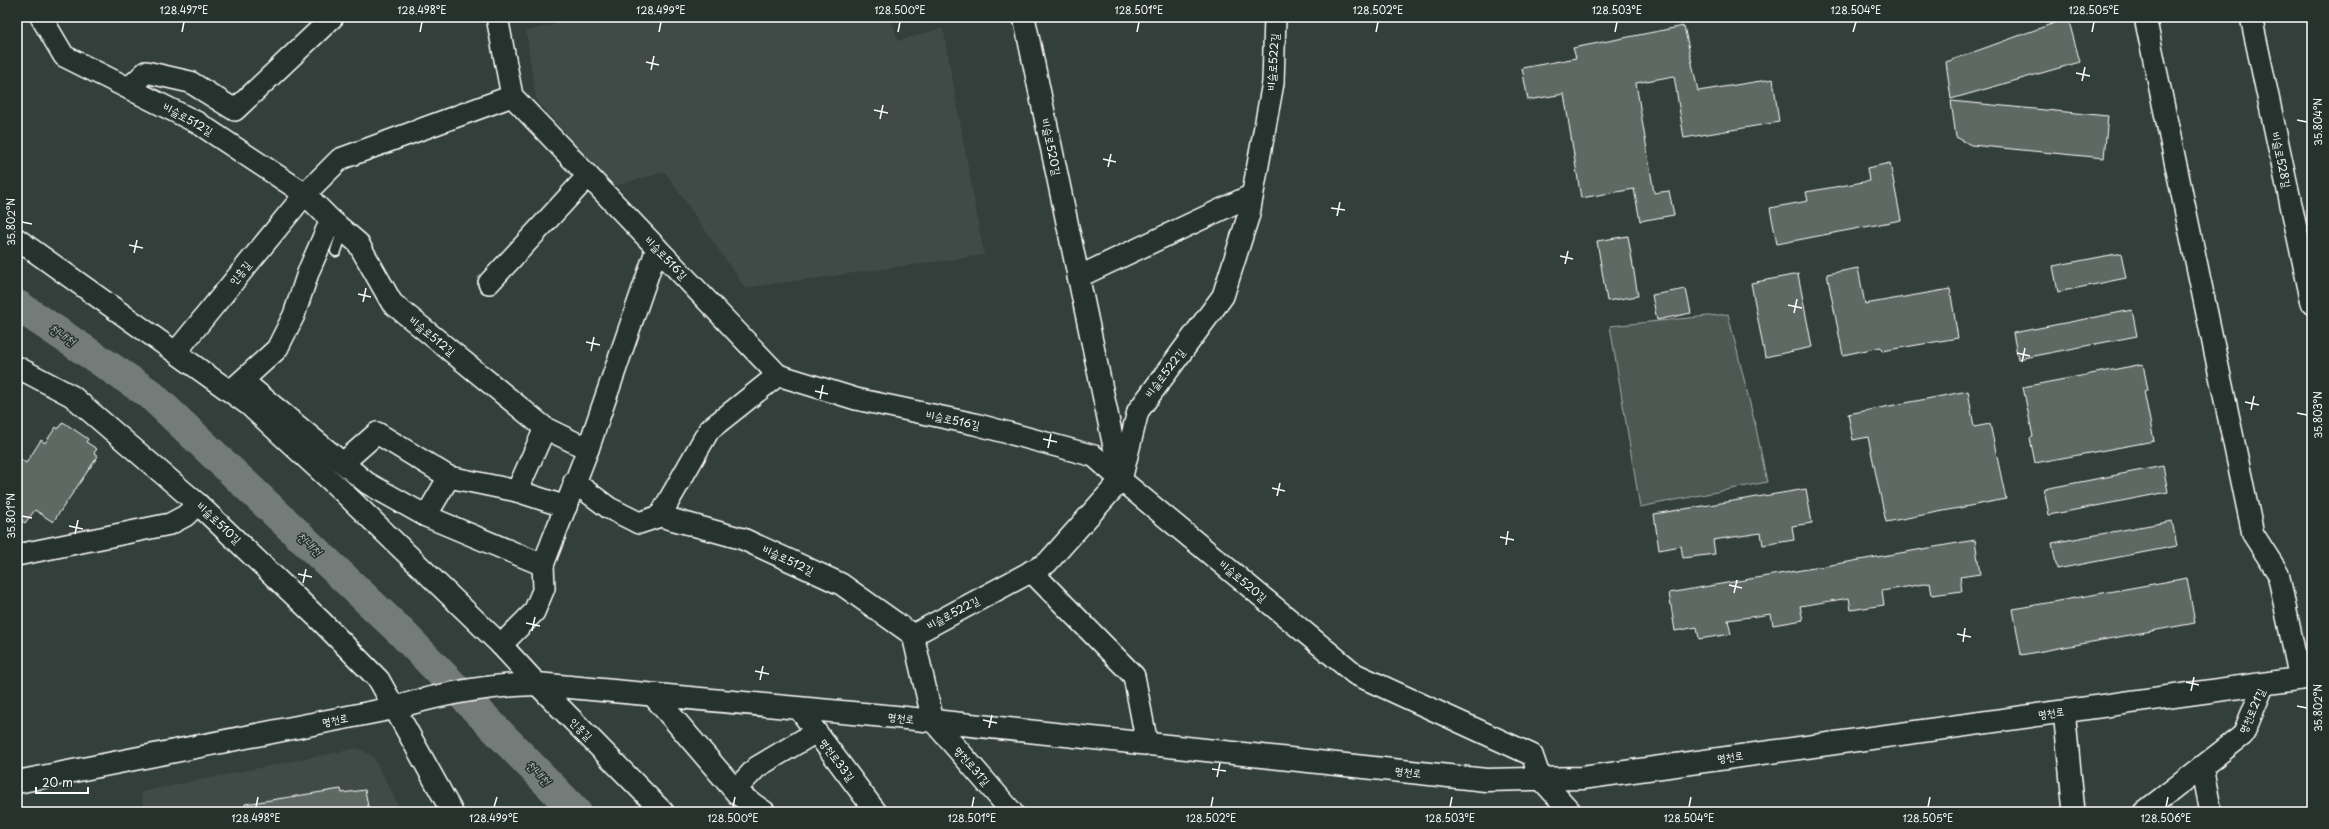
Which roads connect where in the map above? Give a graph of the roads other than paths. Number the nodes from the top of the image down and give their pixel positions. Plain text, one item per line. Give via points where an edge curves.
1 (41, 17) edge
2 (333, 17) edge
3 (497, 17) edge
4 (1024, 17) edge
5 (1275, 17) edge
6 (2145, 17) edge
7 (2251, 17) edge
8 (129, 88) junction
9 (512, 96) junction
10 (588, 176) junction
11 (305, 194) junction
12 (1252, 194) junction
13 (337, 225) junction
14 (17, 239) edge
15 (657, 248) junction
16 (336, 251) dead end
17 (1078, 277) junction
18 (489, 283) dead end
19 (2312, 303) edge
20 (176, 352) junction
21 (17, 367) edge
22 (778, 375) junction
23 (237, 386) junction
24 (545, 428) junction
25 (588, 449) junction
26 (349, 469) junction
27 (449, 477) junction
28 (1121, 480) junction
29 (574, 482) junction
30 (341, 490) junction
31 (517, 492) junction
32 (198, 504) junction
33 (566, 508) junction
34 (426, 516) junction
35 (660, 516) junction
36 (17, 555) edge
37 (543, 565) junction
38 (1031, 571) junction
39 (913, 635) junction
40 (501, 645) junction
41 (2306, 678) edge
42 (537, 684) junction
43 (2264, 684) junction
44 (654, 696) junction
45 (394, 708) junction
46 (799, 708) junction
47 (2064, 711) junction
48 (933, 721) junction
49 (816, 732) junction
50 (1147, 744) junction
51 (2202, 767) junction
52 (1540, 778) junction
53 (17, 782) edge
54 (735, 790) junction
55 (1000, 808) edge
56 (452, 812) edge
57 (663, 812) edge
58 (764, 812) edge
59 (876, 812) edge
60 (1571, 812) edge
61 (2074, 812) edge
62 (2144, 812) edge
63 (2212, 812) edge

1 - 8 street, 비슬로512길 via 64,56
2 - 8 street via 235,110 190,82 146,72
3 - 9 street
4 - 17 street, 비슬로520길
5 - 12 street, 비슬로522길 via 1273,83
6 - 41 street via 2253,534 2278,573
7 - 19 street, 비슬로528길
8 - 11 street, 비슬로512길 via 198,123
9 - 10 street, 비슬로516길
9 - 11 street via 340,160
10 - 15 street, 비슬로516길
10 - 18 street
11 - 13 street, 비슬로512길
11 - 20 street, 인흥길
12 - 17 street
12 - 28 street, 비슬로522길 via 1249,214 1223,296 1138,411
13 - 16 lane
13 - 23 street via 309,270 294,315 277,349
13 - 24 street, 비슬로512길 via 358,243 392,303
14 - 20 street, 인흥길
15 - 22 street, 비슬로516길
15 - 25 street
17 - 28 street, 비슬로520길
20 - 23 street, 인흥길
21 - 32 street, 비슬로510길 via 72,396
22 - 28 street, 비슬로516길 via 856,399 975,424 1094,456
22 - 35 street via 709,430
23 - 26 street, 인흥길
23 - 30 street, 인흥길 via 249,405
24 - 25 street, 비슬로512길
24 - 31 street
25 - 29 street
26 - 27 street via 377,433
26 - 30 street
26 - 34 street, 인흥길
27 - 31 street
27 - 34 street
28 - 38 street, 비슬로522길 via 1047,563
28 - 52 street, 비슬로520길 via 1355,674 1532,755
29 - 33 street
29 - 35 street via 609,508 639,523
30 - 40 street, 인흥길
31 - 33 street
32 - 36 street via 185,516 170,524
32 - 45 street, 비슬로510길 via 379,680
33 - 37 street
34 - 37 street, 인흥길
35 - 39 street, 비슬로512길 via 743,539 841,584
37 - 40 street via 544,588 534,612
38 - 39 street, 비슬로522길
38 - 50 street via 1134,676
39 - 48 street
40 - 42 street, 인흥길
41 - 43 street, 명천로
42 - 44 street, 명천로
42 - 45 street, 명천로 via 510,684 425,699
42 - 57 street, 인흥길
43 - 47 street, 명천로
43 - 51 street, 명천로21길 via 2243,735
44 - 46 street, 명천로
44 - 54 street
45 - 53 street, 명천로
45 - 56 street, 비슬로510길
46 - 48 street, 명천로
46 - 49 street, 명천로33길
47 - 52 street, 명천로 via 1582,778
47 - 61 street
48 - 50 street, 명천로
48 - 55 street, 명천로31길
49 - 54 street via 757,767
49 - 59 street, 명천로33길
50 - 52 street, 명천로 via 1486,780
51 - 62 street, 명천로21길
51 - 63 street
52 - 60 street
54 - 58 street

